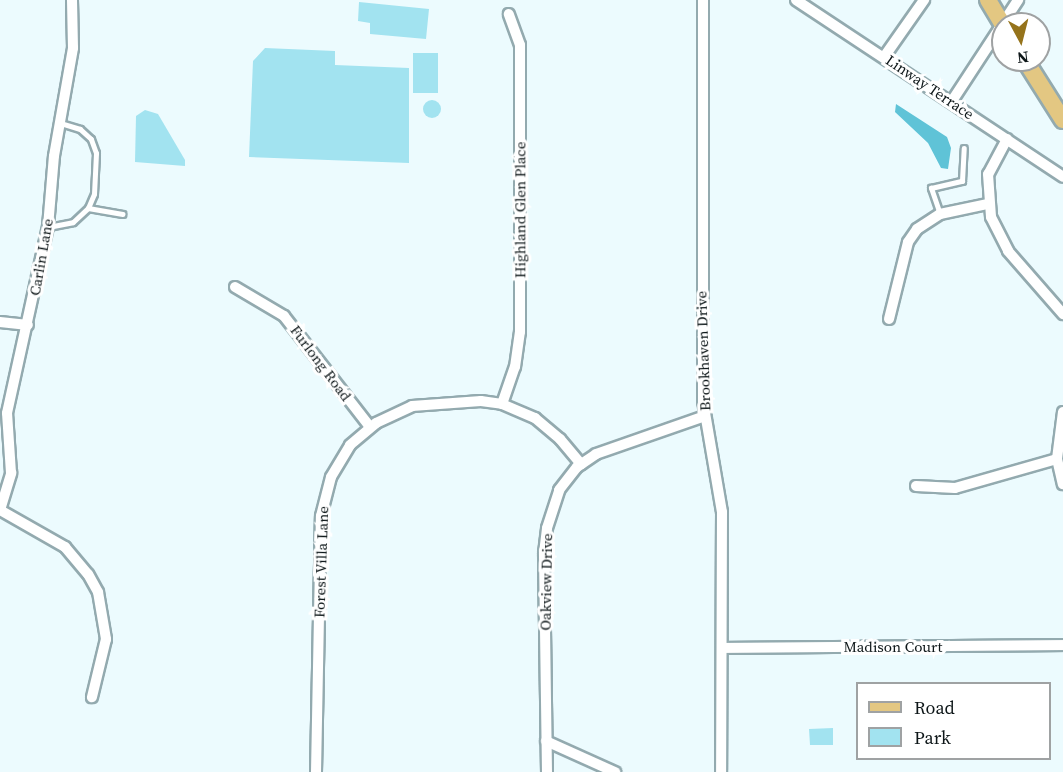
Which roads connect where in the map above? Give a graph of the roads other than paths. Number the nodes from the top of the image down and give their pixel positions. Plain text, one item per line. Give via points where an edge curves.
1 (72, 0) edge
2 (703, 0) edge
3 (796, 0) edge
4 (924, 0) edge
5 (509, 14) dead end
6 (991, 42) edge
7 (884, 57) junction
8 (1033, 72) edge
9 (952, 101) junction
10 (1063, 120) edge
11 (60, 123) junction
12 (1007, 139) junction
13 (964, 148) dead end
14 (1063, 177) edge
15 (988, 204) junction
16 (88, 208) junction
17 (122, 214) dead end
18 (940, 214) junction
19 (48, 227) junction
20 (235, 287) dead end
21 (1063, 314) edge
22 (889, 319) dead end
23 (0, 322) edge
24 (28, 325) junction
25 (502, 404) junction
26 (1063, 412) edge
27 (705, 416) junction
28 (370, 427) junction
29 (1057, 459) junction
30 (581, 464) junction
31 (1063, 484) edge
32 (916, 486) dead end
33 (0, 510) edge
34 (1063, 645) edge
35 (722, 648) junction
36 (92, 697) dead end
37 (546, 741) junction
38 (316, 772) edge
39 (547, 772) edge
40 (615, 772) edge
41 (721, 772) edge

1 - 11 street, Carlin Lane via 73,48
2 - 27 street, Brookhaven Drive
3 - 7 street, Linway Terrace
4 - 7 street
5 - 25 street, Highland Glen Place via 520,45 520,332
6 - 9 street
7 - 9 street, Linway Terrace
8 - 10 main road
9 - 12 street, Linway Terrace
11 - 16 lane via 80,129 91,139 96,153 94,194
11 - 19 street, Carlin Lane
12 - 14 street, Linway Terrace
12 - 15 street via 990,167
13 - 18 lane via 962,181 931,188
15 - 18 street
15 - 21 street via 1008,251
16 - 17 lane
16 - 19 lane via 73,222
18 - 22 street via 924,223 908,242
19 - 24 street, Carlin Lane
20 - 28 street, Furlong Road via 284,316
23 - 24 street
24 - 33 street, Carlin Lane via 7,413 11,473
25 - 28 street, Forest Villa Lane via 433,402 393,413
25 - 30 street, Forest Villa Lane via 536,418 561,438
26 - 29 street
27 - 30 street, Oakview Drive via 596,454
27 - 35 street, Brookhaven Drive via 722,512
28 - 38 street, Forest Villa Lane via 340,459 323,506
29 - 31 street
29 - 32 street via 955,488
30 - 37 street, Oakview Drive via 559,490 547,528
33 - 36 street via 65,547 98,592 106,639
34 - 35 street, Madison Court
35 - 41 street, Brookhaven Drive
37 - 39 street, Oakview Drive
37 - 40 street

